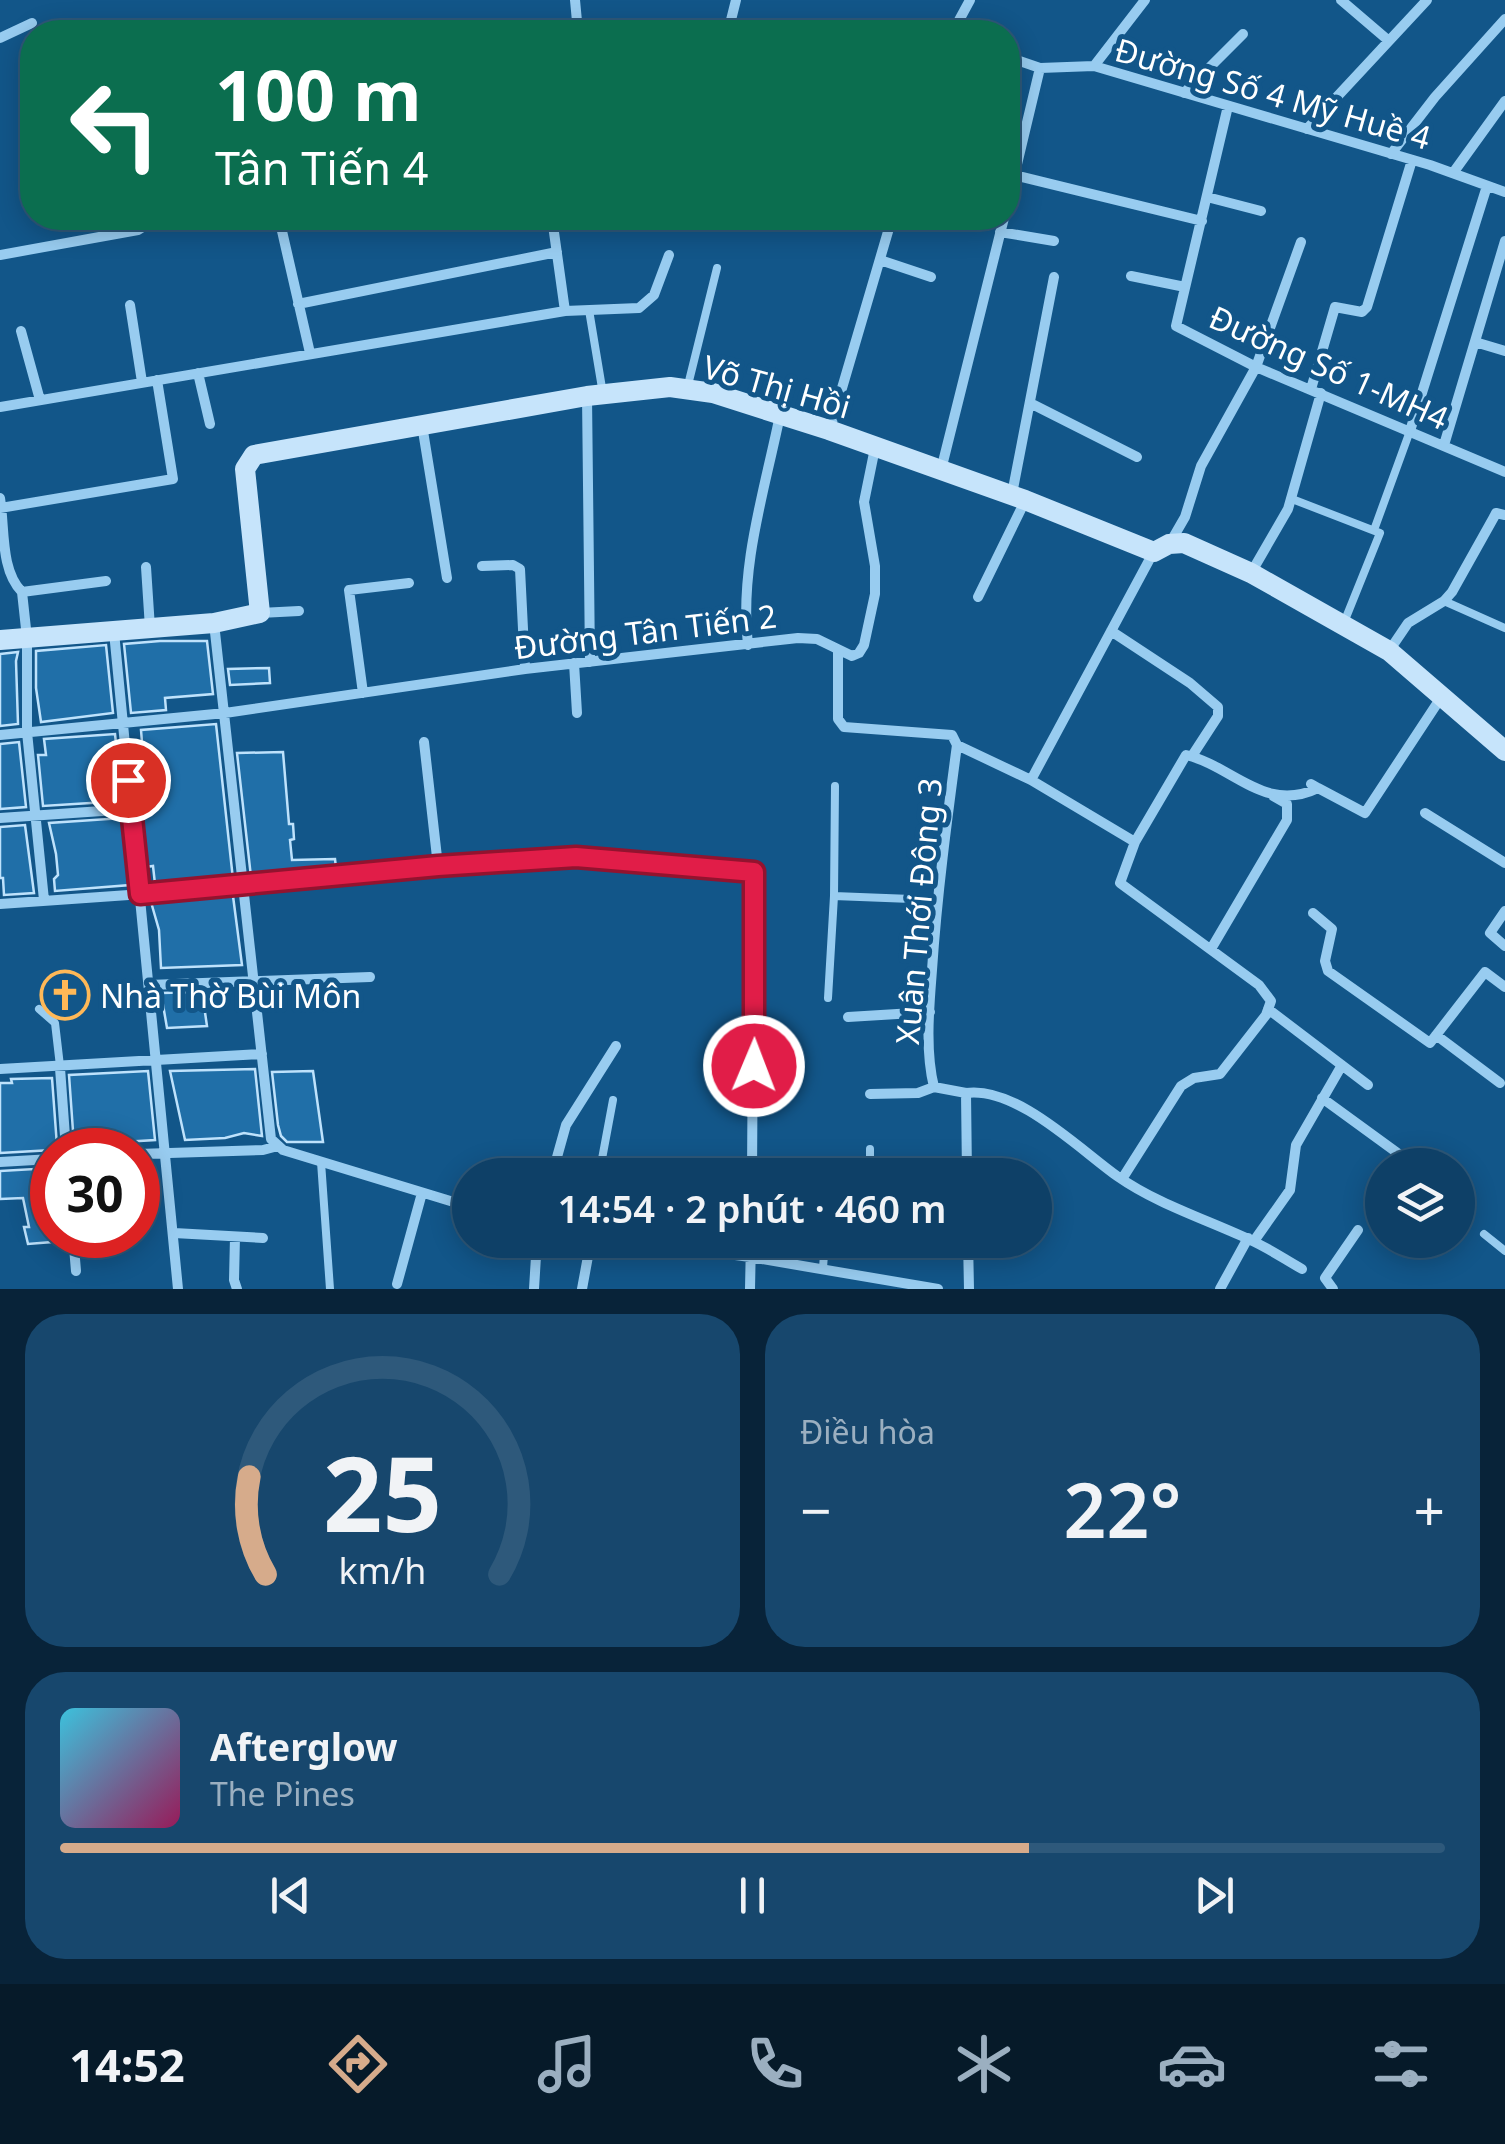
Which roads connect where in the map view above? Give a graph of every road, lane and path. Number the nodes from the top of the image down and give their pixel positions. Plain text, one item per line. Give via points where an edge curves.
1 (1144, 0) edge
2 (1342, 0) edge
3 (1426, 0) edge
4 (1505, 18) edge
5 (1244, 34) dead end
6 (1388, 41) junction
7 (1020, 60) edge
8 (1094, 66) junction
9 (1040, 68) junction
10 (1184, 93) junction
11 (1505, 101) edge
12 (1228, 106) junction
13 (1307, 129) junction
14 (1020, 150) edge
15 (1391, 154) junction
16 (1412, 160) junction
17 (1452, 173) junction
18 (1020, 176) edge
19 (1486, 186) junction
20 (1505, 192) edge
21 (1208, 196) junction
22 (1261, 211) dead end
23 (1202, 220) junction
24 (138, 230) edge
25 (282, 230) edge
26 (553, 230) edge
27 (889, 230) edge
28 (1000, 232) joint
29 (1054, 241) dead end
30 (1505, 241) edge
31 (1301, 242) dead end
32 (556, 252) junction
33 (668, 255) dead end
34 (0, 256) edge
35 (880, 260) junction
36 (717, 268) dead end
37 (1131, 276) dead end
38 (930, 277) dead end
39 (1054, 277) dead end
40 (1185, 287) junction
41 (298, 304) junction
42 (130, 305) dead end
43 (589, 310) junction
44 (565, 311) junction
45 (21, 331) dead end
46 (1475, 342) junction
47 (1505, 351) edge
48 (310, 354) junction
49 (1256, 366) junction
50 (198, 373) junction
51 (156, 380) junction
52 (142, 382) junction
53 (686, 390) junction
54 (1316, 391) junction
55 (595, 395) junction
56 (40, 400) junction
57 (1030, 403) junction
58 (0, 407) edge
59 (780, 414) junction
60 (210, 424) dead end
61 (422, 424) junction
62 (829, 430) junction
63 (1410, 431) junction
64 (1444, 445) junction
65 (876, 448) junction
66 (1137, 457) dead end
67 (940, 471) junction
68 (1505, 472) edge
69 (1019, 498) junction
70 (1292, 499) junction
71 (1, 505) edge
72 (1505, 515) edge
73 (1374, 530) junction
74 (1161, 548) junction
75 (482, 566) dead end
76 (146, 567) dead end
77 (1251, 573) junction
78 (448, 578) dead end
79 (106, 582) dead end
80 (409, 583) dead end
81 (22, 592) junction
82 (978, 596) dead end
83 (1444, 600) junction
84 (299, 611) dead end
85 (260, 613) junction
86 (214, 623) junction
87 (1343, 624) junction
88 (1505, 628) edge
89 (150, 629) junction
90 (114, 632) junction
91 (1110, 632) junction
92 (27, 638) junction
93 (0, 640) edge
94 (748, 645) junction
95 (838, 652) junction
96 (1389, 652) junction
97 (590, 662) junction
98 (574, 663) junction
99 (525, 669) junction
100 (363, 693) junction
101 (1442, 696) junction
102 (225, 713) junction
103 (577, 714) dead end
104 (123, 722) junction
105 (28, 732) junction
106 (0, 735) edge
107 (424, 742) dead end
108 (957, 745) junction
109 (1505, 751) edge
110 (1192, 756) junction
111 (1030, 780) junction
112 (835, 786) dead end
113 (1273, 796) junction
114 (132, 809) junction
115 (1425, 813) dead end
116 (36, 815) junction
117 (0, 818) edge
118 (1136, 842) junction
119 (1505, 863) edge
120 (438, 866) junction
121 (242, 887) junction
122 (140, 894) junction
123 (834, 896) junction
124 (44, 900) junction
125 (937, 900) junction
126 (0, 904) edge
127 (1505, 911) edge
128 (1313, 913) dead end
129 (1505, 946) edge
130 (1210, 950) junction
131 (1505, 970) edge
132 (370, 977) dead end
133 (254, 980) junction
134 (149, 985) junction
135 (1502, 985) edge
136 (828, 998) dead end
137 (39, 1009) dead end
138 (1268, 1010) junction
139 (930, 1012) junction
140 (848, 1017) dead end
141 (1436, 1035) junction
142 (616, 1046) dead end
143 (262, 1054) junction
144 (157, 1060) junction
145 (1342, 1066) junction
146 (60, 1068) junction
147 (0, 1069) edge
148 (1500, 1083) dead end
149 (1368, 1085) dead end
150 (934, 1088) junction
151 (870, 1094) dead end
152 (966, 1094) junction
153 (1322, 1098) junction
154 (612, 1100) dead end
155 (64, 1128) edge
156 (280, 1148) junction
157 (1391, 1148) edge
158 (870, 1150) dead end
159 (160, 1153) edge
160 (166, 1153) junction
161 (557, 1158) edge
162 (602, 1158) edge
163 (752, 1158) edge
164 (870, 1158) edge
165 (967, 1158) edge
166 (30, 1160) edge
167 (0, 1162) edge
168 (321, 1162) junction
169 (1122, 1180) junction
170 (422, 1193) junction
171 (452, 1202) edge
172 (1358, 1230) dead end
173 (174, 1233) junction
174 (1484, 1234) dead end
175 (234, 1237) junction
176 (264, 1238) dead end
177 (1251, 1240) junction
178 (1505, 1251) edge
179 (75, 1258) edge
180 (536, 1258) edge
181 (588, 1258) edge
182 (750, 1258) edge
183 (757, 1258) edge
184 (824, 1258) edge
185 (968, 1258) edge
186 (823, 1268) junction
187 (1302, 1269) dead end
188 (76, 1271) dead end
189 (397, 1284) dead end
190 (178, 1289) edge
191 (236, 1289) edge
192 (330, 1289) edge
193 (534, 1289) edge
194 (582, 1289) edge
195 (750, 1289) edge
196 (938, 1289) edge
197 (969, 1289) edge
198 (1220, 1289) edge
199 (1333, 1289) edge

1 - 8 street
2 - 6 street
3 - 6 street
4 - 15 street
5 - 10 street
6 - 13 street
7 - 9 street
8 - 9 street, Đường Số 4 Mỹ Huề 4
8 - 10 street, Đường Số 4 Mỹ Huề 4
9 - 14 street
10 - 12 street, Đường Số 4 Mỹ Huề 4
11 - 17 street
12 - 13 street, Đường Số 4 Mỹ Huề 4
12 - 21 street, Đường Số 1-MH4
13 - 15 street, Đường Số 4 Mỹ Huề 4
15 - 16 street, Đường Số 4 Mỹ Huề 4
16 - 17 street, Đường Số 4 Mỹ Huề 4
16 - 54 street via 1366,309 1335,307
17 - 19 street, Đường Số 4 Mỹ Huề 4
18 - 23 street
19 - 20 street, Đường Số 4 Mỹ Huề 4
19 - 63 street
21 - 22 street
21 - 23 street, Đường Số 1-MH4
23 - 40 street, Đường Số 1-MH4
24 - 34 street
25 - 41 street
26 - 32 street
27 - 35 street
28 - 29 street
28 - 67 street
30 - 46 street
31 - 49 street
32 - 41 street
32 - 44 street
33 - 43 street via 648,303 632,310
35 - 38 street
35 - 62 street
36 - 53 lane
37 - 40 street
39 - 57 street
40 - 49 street, Đường Số 1-MH4 via 1176,326
41 - 48 street
42 - 52 street
43 - 44 street
43 - 55 lane
44 - 48 street
45 - 56 street
46 - 47 street
46 - 64 street
48 - 50 street
49 - 54 street, Đường Số 1-MH4
49 - 74 street via 1201,466 1185,517
50 - 51 street
50 - 60 street
51 - 52 street
51 - 71 street via 173,479
52 - 56 street
53 - 55 street, Võ Thị Hồi
53 - 59 street, Võ Thị Hồi
54 - 63 street, Đường Số 1-MH4
54 - 70 street
55 - 61 street, Võ Thị Hồi
55 - 97 street
56 - 58 street
57 - 66 street
57 - 69 street
59 - 62 street, Võ Thị Hồi
59 - 94 street via 749,566
61 - 78 street
61 - 85 street, Võ Thị Hồi via 254,455 246,469
62 - 65 street, Võ Thị Hồi
63 - 64 street, Đường Số 1-MH4
63 - 73 lane
64 - 68 street, Đường Số 1-MH4
65 - 67 street, Võ Thị Hồi
65 - 95 street via 864,502 875,594 859,653
67 - 69 street, Võ Thị Hồi
69 - 74 street, Võ Thị Hồi
69 - 82 street
70 - 73 lane
70 - 77 street
71 - 81 street via 5,558
72 - 83 street via 1496,514
73 - 87 lane via 1379,539
74 - 77 street, Võ Thị Hồi via 1184,543
74 - 91 street
75 - 99 street via 520,569
76 - 89 street
77 - 87 street, Võ Thị Hồi
79 - 81 street
80 - 100 street via 349,590
81 - 92 street
83 - 88 lane
83 - 96 street via 1408,623
84 - 85 street
85 - 86 street
86 - 89 street
86 - 102 street
87 - 96 street, Võ Thị Hồi
89 - 90 street
90 - 92 street
90 - 104 street
91 - 110 street via 1219,709
91 - 111 street
92 - 93 street
92 - 105 street
94 - 95 street, Đường Tân Tiến 2 via 817,639
94 - 97 street, Đường Tân Tiến 2
95 - 108 street via 838,719 844,727 952,735
96 - 101 street, Võ Thị Hồi
97 - 98 street, Đường Tân Tiến 2
98 - 99 street, Đường Tân Tiến 2
98 - 103 street
99 - 100 street, Đường Tân Tiến 2
100 - 102 street, Đường Tân Tiến 2
101 - 109 street, Võ Thị Hồi
101 - 113 street via 1365,813 1314,786
102 - 104 street, Đường Tân Tiến 2
102 - 121 street
104 - 105 street, Đường Tân Tiến 2
104 - 114 street
105 - 106 street, Đường Tân Tiến 2
105 - 116 street
107 - 120 street
108 - 111 street
108 - 125 street, Xuân Thới Đông 3
110 - 113 street
110 - 118 street via 1185,756
111 - 118 street
112 - 123 lane
113 - 130 street via 1286,804 1287,820
114 - 116 street
114 - 122 street
115 - 119 street
116 - 117 street
116 - 124 street
118 - 130 street via 1120,882
120 - 121 street
120 - 163 street via 576,857 754,872
121 - 122 street
121 - 133 street
122 - 124 street
122 - 134 street
123 - 125 lane
123 - 136 lane
124 - 126 street
125 - 139 street, Xuân Thới Đông 3
127 - 129 street via 1490,933
128 - 141 street via 1332,930 1328,971 1430,1043
130 - 138 street via 1259,985 1272,1001
131 - 135 street
132 - 133 street
133 - 134 street
133 - 143 street
134 - 144 street
135 - 141 street via 1485,972
137 - 146 lane via 55,1022
138 - 145 street
138 - 169 street via 1220,1074 1181,1086
139 - 140 street
139 - 150 street, Xuân Thới Đông 3
141 - 148 street
142 - 161 street via 566,1125
143 - 144 street
143 - 156 street via 271,1139
144 - 146 street
144 - 160 street
145 - 149 street
145 - 153 street
146 - 147 street
146 - 155 street
150 - 151 street
150 - 152 street, Xuân Thới Đông 3
152 - 165 street
152 - 169 street, Xuân Thới Đông 3 via 994,1094 1020,1106
153 - 157 street
153 - 177 street via 1296,1146 1290,1190
154 - 162 lane
156 - 160 street
156 - 168 street
158 - 164 lane
159 - 160 street
160 - 173 street
166 - 167 street
168 - 170 street
168 - 192 lane
169 - 177 street, Xuân Thới Đông 3
170 - 171 street
170 - 189 street
172 - 199 street via 1325,1278
173 - 175 street
173 - 190 street
174 - 178 lane
175 - 176 street
175 - 191 street
177 - 187 street, Xuân Thới Đông 3
177 - 198 street
179 - 188 street
180 - 193 street
181 - 194 street
182 - 195 street
183 - 186 street
184 - 186 lane
185 - 197 street
186 - 196 street

